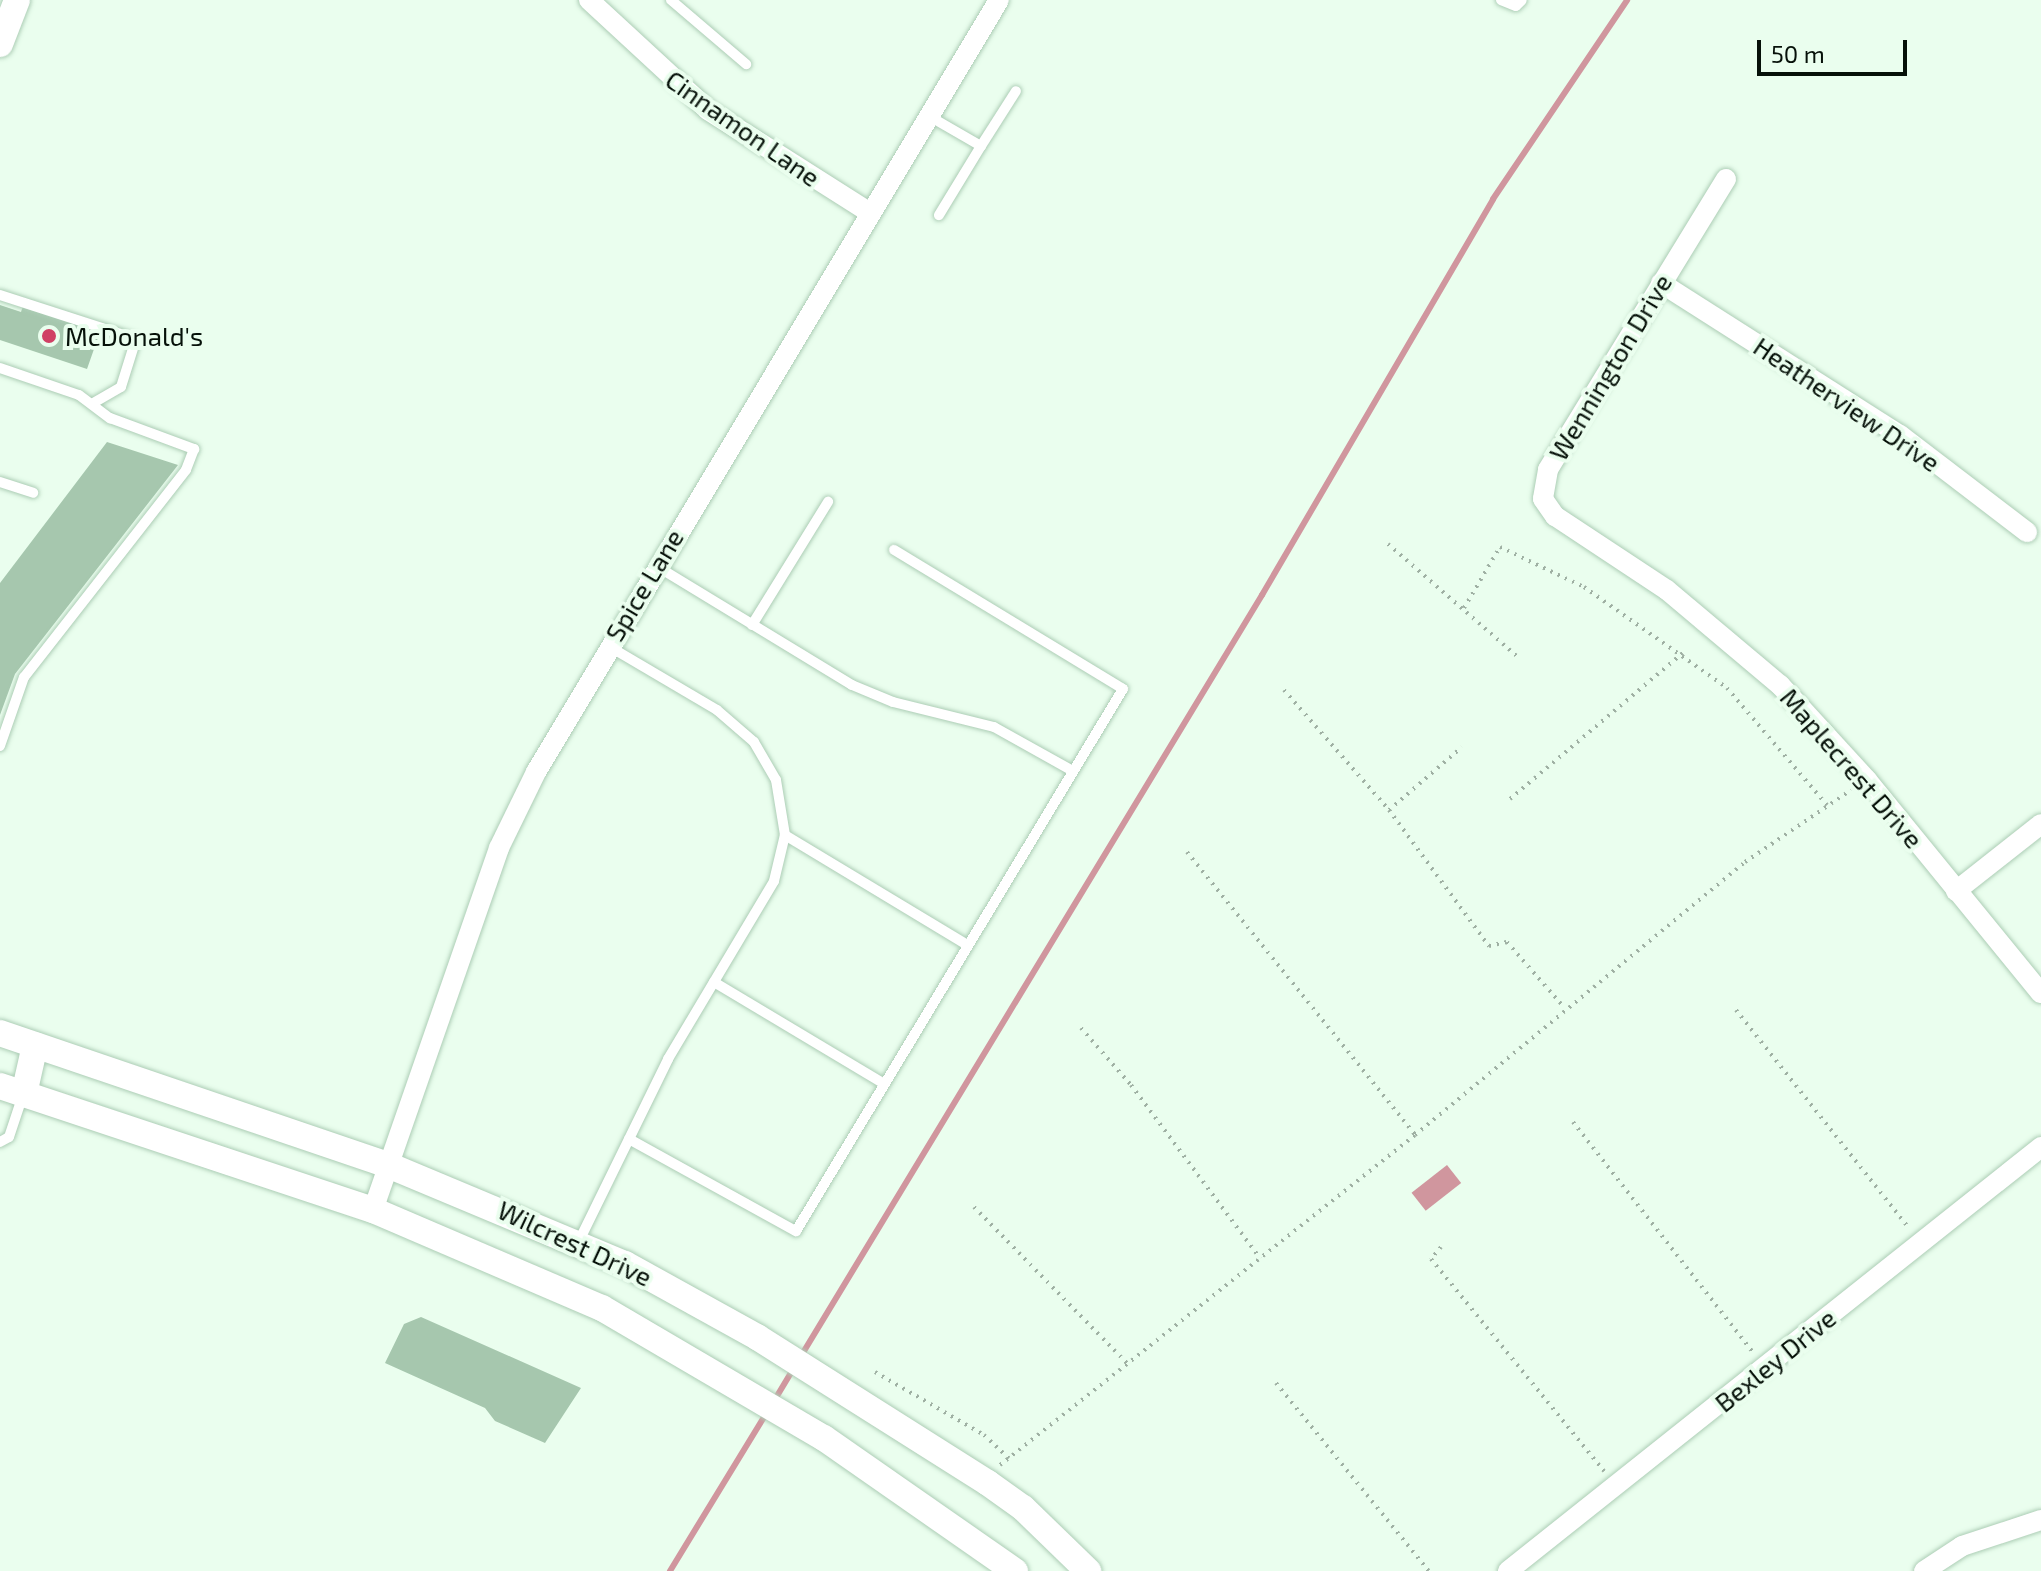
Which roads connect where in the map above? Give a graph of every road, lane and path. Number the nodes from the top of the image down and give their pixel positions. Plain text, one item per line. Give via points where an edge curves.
1 (17, 0) edge
2 (589, 0) edge
3 (671, 0) edge
4 (999, 0) edge
5 (1501, 0) edge
6 (1522, 0) edge
7 (0, 44) edge
8 (746, 64) dead end
9 (1016, 91) dead end
10 (929, 116) junction
11 (981, 146) junction
12 (1726, 179) dead end
13 (870, 213) junction
14 (939, 215) dead end
15 (1661, 283) junction
16 (0, 295) edge
17 (0, 368) edge
18 (93, 403) junction
19 (0, 482) edge
20 (33, 493) dead end
21 (828, 502) dead end
22 (2027, 532) dead end
23 (1388, 544) dead end
24 (894, 550) dead end
25 (656, 566) junction
26 (1638, 571) joint
27 (1464, 608) junction
28 (752, 625) junction
29 (609, 646) junction
30 (1683, 653) junction
31 (1519, 658) dead end
32 (1284, 690) dead end
33 (0, 746) edge
34 (1462, 747) dead end
35 (1073, 771) junction
36 (1867, 780) junction
37 (1510, 799) dead end
38 (1827, 805) junction
39 (1389, 810) junction
40 (2041, 824) edge
41 (785, 835) junction
42 (1187, 852) dead end
43 (1956, 891) junction
44 (967, 945) junction
45 (714, 982) junction
46 (2041, 993) edge
47 (1564, 1007) junction
48 (1736, 1010) dead end
49 (1081, 1028) dead end
50 (0, 1033) edge
51 (35, 1045) junction
52 (883, 1083) junction
53 (12, 1090) edge
54 (1573, 1122) dead end
55 (1415, 1135) junction
56 (629, 1139) junction
57 (0, 1142) edge
58 (2041, 1147) edge
59 (388, 1165) junction
60 (974, 1207) dead end
61 (373, 1210) junction
62 (579, 1241) junction
63 (1921, 1242) junction
64 (1441, 1247) dead end
65 (1260, 1258) junction
66 (1127, 1363) junction
67 (1766, 1369) junction
68 (875, 1372) dead end
69 (1276, 1383) dead end
70 (1009, 1458) junction
71 (988, 1483) junction
72 (1616, 1486) junction
73 (2041, 1520) edge
74 (1015, 1571) edge
75 (1088, 1571) edge
76 (1429, 1571) edge
77 (1508, 1571) edge
78 (1924, 1571) edge

1 - 7 main road
2 - 13 street, Cinnamon Lane via 708,110
3 - 8 lane
4 - 10 street, Spice Lane
5 - 6 lane via 1516,6
9 - 11 lane
10 - 11 lane
10 - 13 street, Spice Lane
11 - 14 lane
12 - 15 street, Wennington Drive
13 - 25 street, Spice Lane
15 - 22 street, Heatherview Drive via 1900,435
15 - 26 street, Wennington Drive via 1548,470 1543,499 1555,516
16 - 18 lane via 136,339 121,387
17 - 18 lane
18 - 33 lane via 110,418 194,449 186,470 24,677
19 - 20 lane
21 - 28 lane
23 - 27 path
24 - 35 lane via 1123,689
25 - 28 lane
25 - 29 street, Spice Lane
26 - 36 street, Maplecrest Drive via 1706,620 1780,685
27 - 30 path via 1500,547 1584,587
27 - 31 path
28 - 35 lane via 873,696 994,727
29 - 41 lane via 717,710 754,742 776,780
29 - 59 street, Spice Lane via 499,848
30 - 37 path
30 - 38 path via 1727,688
32 - 39 path
34 - 39 path
35 - 44 lane
36 - 38 path
36 - 43 street, Maplecrest Drive
38 - 47 path via 1745,862
39 - 47 path via 1489,946 1507,942
40 - 43 street
41 - 44 lane
41 - 45 lane via 774,881
42 - 55 path
43 - 46 street, Maplecrest Drive
44 - 52 lane
45 - 52 lane
45 - 56 lane
47 - 55 path
48 - 63 path
49 - 65 path via 1131,1085
50 - 51 main road, Wilcrest Drive
51 - 53 main road
51 - 59 main road, Wilcrest Drive
52 - 56 lane via 796,1231
53 - 57 lane via 9,1137
53 - 61 main road, Wilcrest Drive
54 - 67 path
55 - 65 path
56 - 62 lane
58 - 63 street, Bexley Drive
59 - 61 street, Spice Lane
59 - 62 main road, Wilcrest Drive
60 - 66 path
61 - 74 main road, Wilcrest Drive via 602,1308 729,1379
62 - 71 main road, Wilcrest Drive via 757,1337
63 - 67 street, Bexley Drive
64 - 72 path via 1431,1259
65 - 66 path
66 - 70 path
67 - 72 street, Bexley Drive
68 - 70 path via 984,1435
69 - 76 path
70 - 71 path
71 - 75 main road, Wilcrest Drive via 1023,1508
72 - 77 street, Bexley Drive
73 - 78 street via 1962,1546

